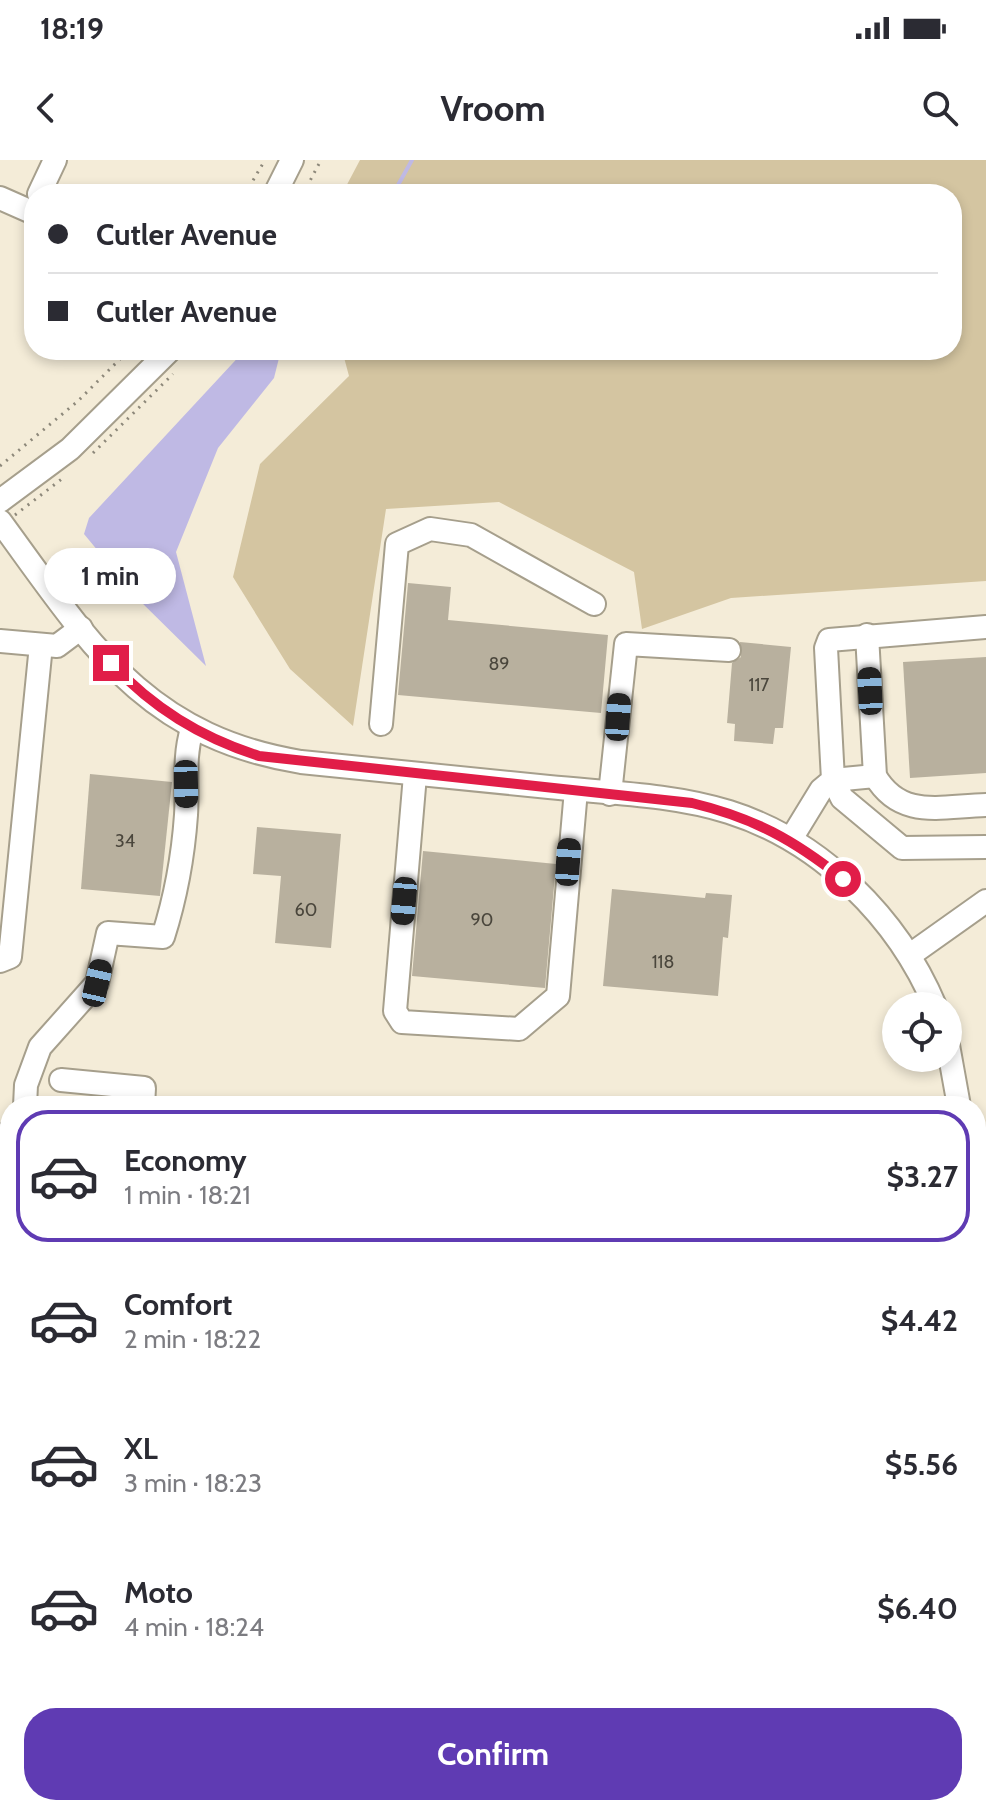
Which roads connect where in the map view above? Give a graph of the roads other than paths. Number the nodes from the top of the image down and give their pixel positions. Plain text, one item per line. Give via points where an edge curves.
1 (55, 160) edge
2 (292, 160) edge
3 (45, 184) edge
4 (280, 184) edge
5 (0, 198) edge
6 (24, 203) edge
7 (160, 360) edge
8 (0, 501) edge
9 (0, 521) edge
10 (594, 604) dead end
11 (986, 627) edge
12 (81, 628) junction
13 (867, 635) junction
14 (0, 641) edge
15 (41, 645) junction
16 (729, 650) dead end
17 (381, 724) dead end
18 (192, 729) junction
19 (415, 775) junction
20 (875, 776) junction
21 (833, 780) junction
22 (576, 790) junction
23 (610, 794) junction
24 (986, 805) edge
25 (907, 807) junction
26 (791, 839) junction
27 (890, 839) junction
28 (986, 847) edge
29 (986, 901) edge
30 (910, 955) junction
31 (0, 961) edge
32 (928, 992) edge
33 (953, 1072) edge
34 (61, 1080) dead end
35 (25, 1096) edge
36 (144, 1096) edge
37 (957, 1096) edge

1 - 3 street
2 - 4 street
5 - 6 street
7 - 8 street via 70,449
9 - 12 street
10 - 17 street via 471,535 430,529 397,544
11 - 13 street
12 - 15 street via 57,646
12 - 18 street via 142,696
13 - 20 street
13 - 21 street via 836,637 826,648
14 - 15 street
15 - 31 street via 10,957
16 - 23 street via 626,644
18 - 19 street via 259,756
18 - 35 street via 185,752 180,884 163,937 108,933 97,983 40,1047
19 - 22 street
19 - 22 street via 395,1011 402,1022 519,1029 558,996
20 - 21 street
20 - 25 street via 884,792
21 - 26 street
21 - 27 street via 842,798
22 - 23 street
23 - 26 street via 729,812
24 - 25 street
25 - 27 street
26 - 30 street via 862,895
27 - 28 street via 907,851
29 - 30 street
30 - 32 street
33 - 37 street
34 - 36 street via 144,1088

